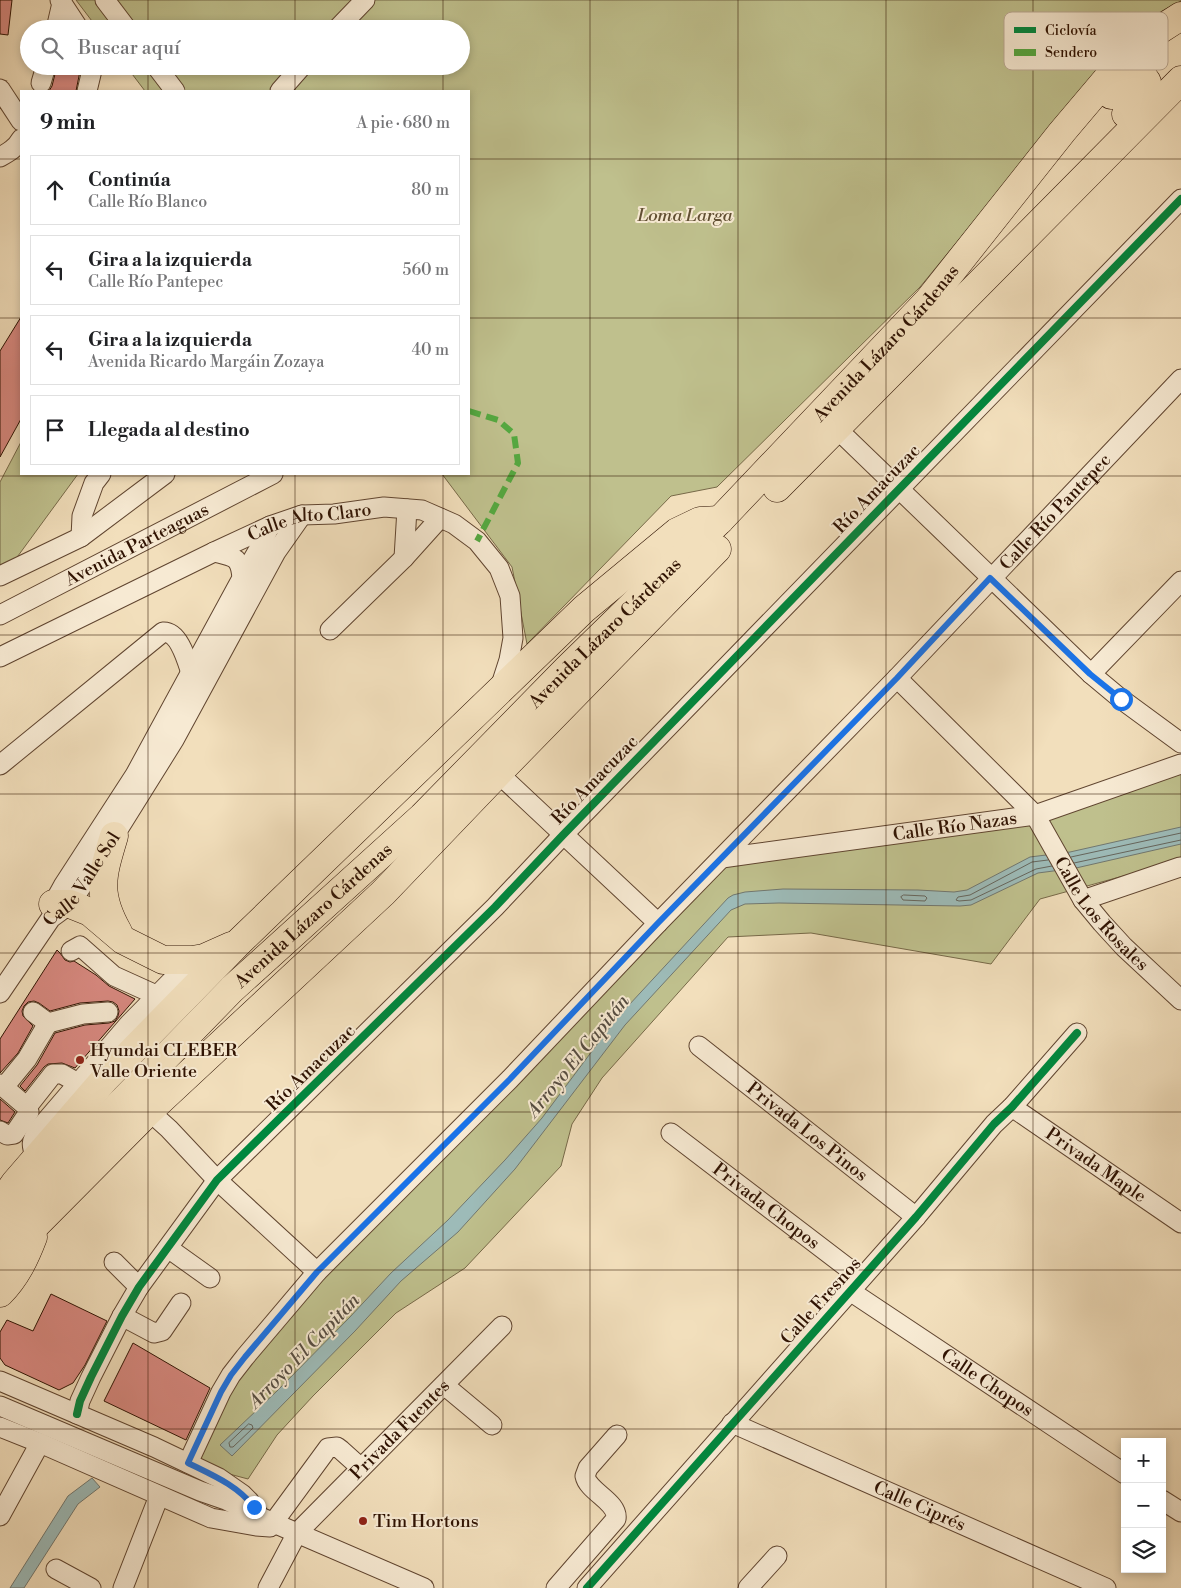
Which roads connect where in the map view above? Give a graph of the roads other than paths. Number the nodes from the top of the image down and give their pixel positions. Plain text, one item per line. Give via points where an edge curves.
1 (105, 0) edge
2 (365, 0) edge
3 (61, 2) edge
4 (1181, 16) edge
5 (58, 20) edge
6 (73, 20) edge
7 (120, 20) edge
8 (346, 20) edge
9 (1168, 24) edge
10 (1115, 70) edge
11 (90, 75) edge
12 (163, 75) edge
13 (294, 75) edge
14 (1180, 83) edge
15 (0, 89) edge
16 (87, 90) edge
17 (174, 90) edge
18 (281, 90) edge
19 (20, 119) edge
20 (20, 143) edge
21 (0, 157) edge
22 (1026, 179) junction
23 (1181, 199) edge
24 (1005, 257) junction
25 (1181, 379) edge
26 (836, 428) junction
27 (100, 475) edge
28 (164, 475) edge
29 (271, 475) edge
30 (898, 489) junction
31 (406, 509) junction
32 (302, 515) junction
33 (440, 518) junction
34 (720, 520) junction
35 (270, 526) junction
36 (81, 537) junction
37 (214, 552) junction
38 (404, 558) junction
39 (0, 576) edge
40 (242, 578) junction
41 (990, 578) junction
42 (1181, 581) edge
43 (0, 615) edge
44 (330, 630) dead end
45 (0, 657) edge
46 (191, 673) junction
47 (1090, 674) junction
48 (897, 678) junction
49 (499, 692) junction
50 (1181, 743) edge
51 (1181, 764) edge
52 (0, 765) edge
53 (498, 773) junction
54 (1035, 815) junction
55 (563, 835) junction
56 (114, 836) junction
57 (722, 858) junction
58 (1180, 867) edge
59 (1083, 900) junction
60 (58, 908) junction
61 (658, 923) junction
62 (123, 940) junction
63 (239, 942) junction
64 (70, 951) dead end
65 (192, 960) junction
66 (0, 993) edge
67 (156, 996) junction
68 (1181, 1000) edge
69 (33, 1012) dead end
70 (108, 1012) dead end
71 (48, 1024) junction
72 (1077, 1033) dead end
73 (698, 1046) dead end
74 (78, 1083) junction
75 (2, 1085) edge
76 (27, 1107) junction
77 (1012, 1108) junction
78 (149, 1111) junction
79 (0, 1131) edge
80 (671, 1133) dead end
81 (36, 1159) junction
82 (217, 1180) junction
83 (0, 1204) edge
84 (916, 1217) junction
85 (38, 1223) junction
86 (1181, 1223) edge
87 (0, 1227) edge
88 (168, 1248) junction
89 (0, 1261) edge
90 (114, 1262) dead end
91 (317, 1272) junction
92 (210, 1278) dead end
93 (856, 1284) junction
94 (139, 1286) junction
95 (0, 1294) edge
96 (181, 1304) dead end
97 (122, 1316) junction
98 (502, 1326) dead end
99 (0, 1381) edge
100 (444, 1385) junction
101 (0, 1406) edge
102 (77, 1414) junction
103 (732, 1423) junction
104 (492, 1425) dead end
105 (0, 1427) edge
106 (617, 1435) dead end
107 (40, 1443) junction
108 (188, 1463) junction
109 (362, 1468) junction
110 (1121, 1471) edge
111 (160, 1496) junction
112 (1166, 1503) edge
113 (1181, 1512) edge
114 (0, 1516) edge
115 (278, 1525) junction
116 (777, 1556) dead end
117 (56, 1569) dead end
118 (128, 1586) edge
119 (413, 1586) edge
120 (91, 1588) edge
121 (268, 1588) edge
122 (556, 1588) edge
123 (587, 1588) edge
124 (748, 1588) edge
125 (1106, 1588) edge

1 - 7 street
2 - 8 street
3 - 5 street
3 - 6 street
4 - 9 highway, Avenida Lázaro Cárdenas
10 - 22 highway, Avenida Lázaro Cárdenas
11 - 16 street
12 - 17 street
13 - 18 street
14 - 24 highway, Avenida Lázaro Cárdenas
15 - 19 street
20 - 21 street
22 - 24 highway via 1041,176 1052,166 1127,75 1141,74 1145,78 1148,87 1143,96 1019,228
22 - 34 highway, Avenida Lázaro Cárdenas via 928,301
23 - 30 street, Río Amacuzac
24 - 26 highway, Avenida Lázaro Cárdenas
25 - 41 street, Calle Río Pantepec
26 - 30 street
26 - 53 highway, Avenida Lázaro Cárdenas
27 - 36 street via 82,516
28 - 36 street
29 - 43 street, Avenida Parteaguas
30 - 41 street
30 - 55 street, Río Amacuzac
31 - 32 street, Calle Alto Claro via 384,507
31 - 33 street, Calle Alto Claro via 422,510
31 - 38 street
32 - 35 street, Calle Alto Claro
32 - 56 street, Calle Valle Sol via 276,552 174,740
33 - 38 street
33 - 49 street, Calle Alto Claro via 477,541 498,568 510,596 513,638
34 - 49 highway via 700,521 677,532 584,609
34 - 87 highway, Avenida Lázaro Cárdenas via 422,817 232,989
35 - 37 street, Calle Alto Claro
35 - 40 street, Calle Valle Sol
36 - 39 street
37 - 40 street via 238,561
37 - 45 street, Calle Alto Claro
38 - 44 street
40 - 46 street, Calle Valle Sol
41 - 47 street
41 - 48 street, Calle Río Pantepec
42 - 47 street
46 - 52 street via 175,637 163,632
46 - 60 street, Calle Valle Sol
47 - 50 street
48 - 54 street, Calle Los Rosales
48 - 57 street, Calle Río Pantepec
49 - 63 highway
51 - 54 street, Calle Río Nazas
53 - 55 street
53 - 78 highway, Avenida Lázaro Cárdenas via 383,893
54 - 57 street, Calle Río Nazas
54 - 59 street, Calle Los Rosales
55 - 61 street
55 - 82 street, Río Amacuzac via 496,907
56 - 60 street, Calle Valle Sol
56 - 62 highway via 103,876 104,896
57 - 61 street, Calle Río Pantepec
58 - 59 street
59 - 68 street, Calle Los Rosales via 1124,947
60 - 62 highway via 97,917
60 - 66 street
61 - 91 street, Calle Río Pantepec via 510,1079
62 - 65 highway via 162,960
63 - 65 highway
63 - 81 highway via 104,1080
64 - 67 street via 80,946 114,976
65 - 67 street
67 - 74 street
69 - 71 street
70 - 71 street via 83,1014
71 - 75 street via 27,1060
72 - 77 street, Calle Fresnos
73 - 84 street, Privada Los Pinos
74 - 76 street via 62,1074 53,1074
74 - 81 street via 33,1137 31,1144
75 - 76 street
76 - 79 street via 29,1114 14,1134
77 - 84 street, Calle Fresnos via 994,1124
77 - 86 street, Privada Maple
78 - 82 street
78 - 85 highway, Avenida Lázaro Cárdenas
80 - 93 street, Privada Chopos
81 - 83 highway
82 - 88 street, Río Amacuzac
82 - 91 street
84 - 93 street, Calle Fresnos
85 - 89 highway, Avenida Lázaro Cárdenas
85 - 95 highway via 23,1262
88 - 92 street
88 - 94 street, Río Amacuzac
90 - 94 street
91 - 108 street, Calle Río Pantepec via 231,1375
93 - 103 street, Calle Fresnos
93 - 110 street, Calle Chopos
94 - 97 street, Río Amacuzac
96 - 97 street via 162,1331 154,1333
97 - 102 street, Río Amacuzac via 91,1377
98 - 100 street, Privada Fuentes
99 - 102 street
100 - 104 street
100 - 109 street, Privada Fuentes
101 - 115 street via 226,1500
102 - 108 street
103 - 123 street, Calle Fresnos
103 - 125 street, Calle Ciprés
105 - 107 street
106 - 122 street via 588,1468 585,1476 613,1508 616,1519
107 - 111 street
107 - 114 street
108 - 115 street via 231,1485
109 - 115 street, Privada Fuentes
109 - 115 street via 337,1447 328,1448
111 - 115 street via 211,1518 256,1526
111 - 118 street
112 - 113 street
115 - 119 street
115 - 121 street
116 - 124 street
117 - 120 street

